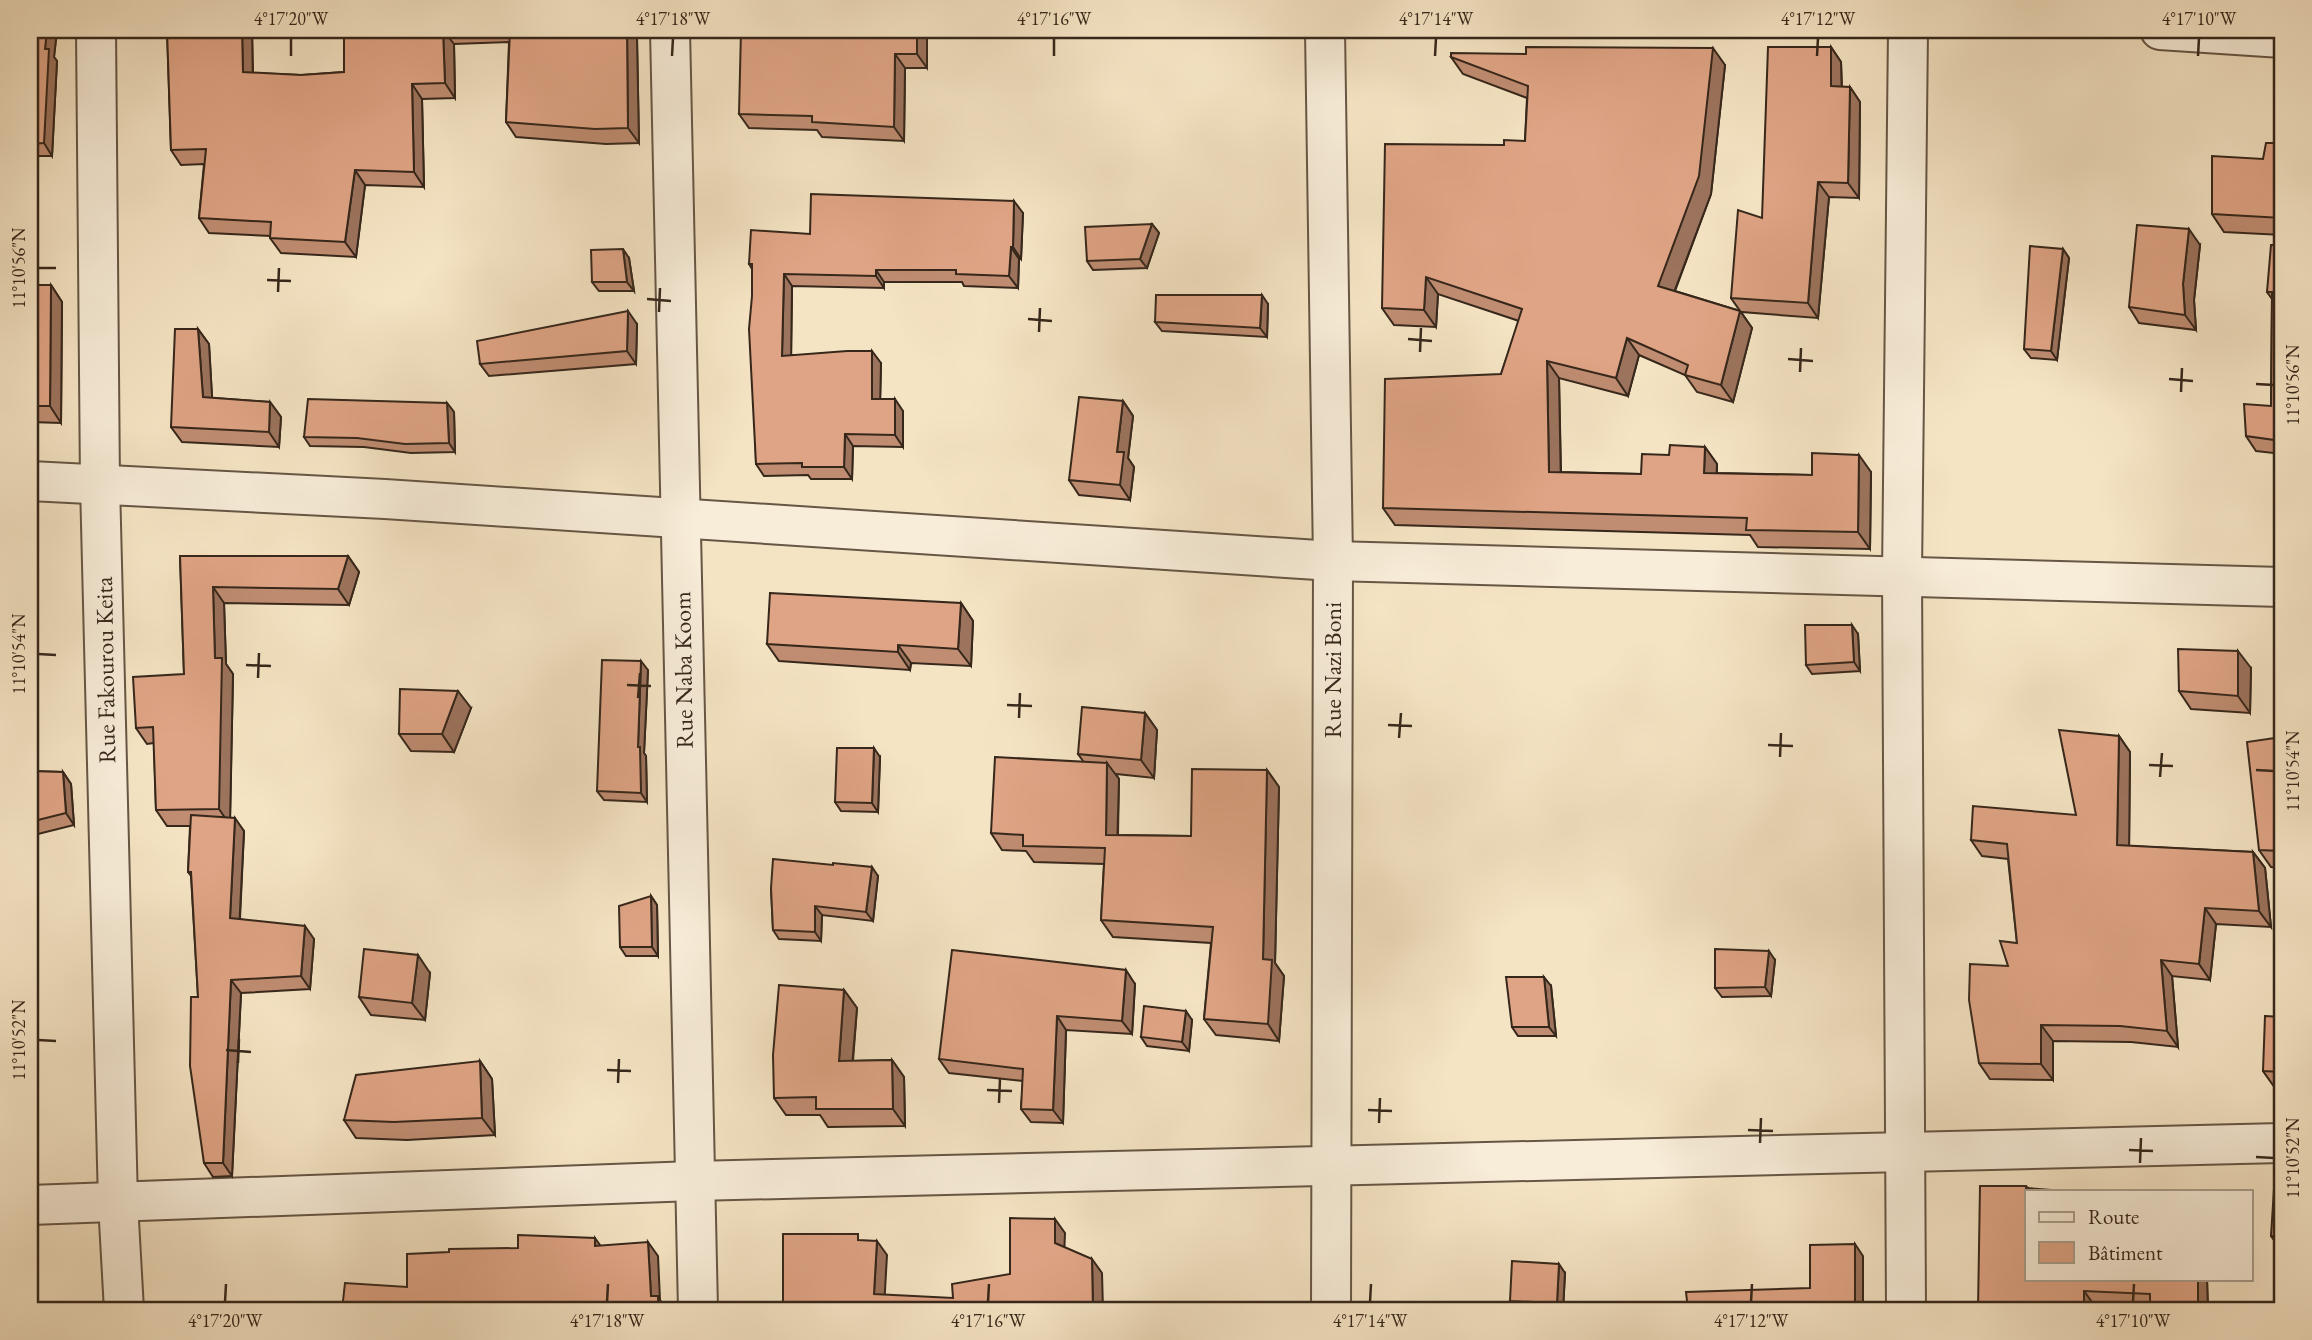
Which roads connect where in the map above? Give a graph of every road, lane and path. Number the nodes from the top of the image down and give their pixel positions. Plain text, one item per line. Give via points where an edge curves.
1 (96, 30) edge
2 (670, 30) edge
3 (1325, 30) edge
4 (1908, 30) edge
5 (2160, 30) edge
6 (2282, 37) edge
7 (30, 481) edge
8 (100, 484) junction
9 (680, 518) junction
10 (1333, 561) junction
11 (1902, 575) junction
12 (2282, 587) edge
13 (2282, 1143) edge
14 (1906, 1152) junction
15 (1332, 1165) junction
16 (694, 1181) junction
17 (118, 1203) junction
18 (30, 1205) edge
19 (124, 1310) edge
20 (698, 1310) edge
21 (1331, 1310) edge
22 (1906, 1310) edge

1 - 8 street, Rue Fakourou Keita
2 - 9 street, Rue Naba Koom
3 - 10 street, Rue Nazi Boni
4 - 11 street
5 - 6 street
7 - 8 street
8 - 9 street
8 - 17 street, Rue Fakourou Keita
9 - 10 street
9 - 16 street, Rue Naba Koom
10 - 11 street
10 - 15 street, Rue Nazi Boni
11 - 12 street
11 - 14 street
13 - 14 street
14 - 15 street
14 - 22 street
15 - 16 street
15 - 21 street, Rue Nazi Boni
16 - 17 street
16 - 20 street, Rue Naba Koom
17 - 18 street
17 - 19 street, Rue Fakourou Keita

